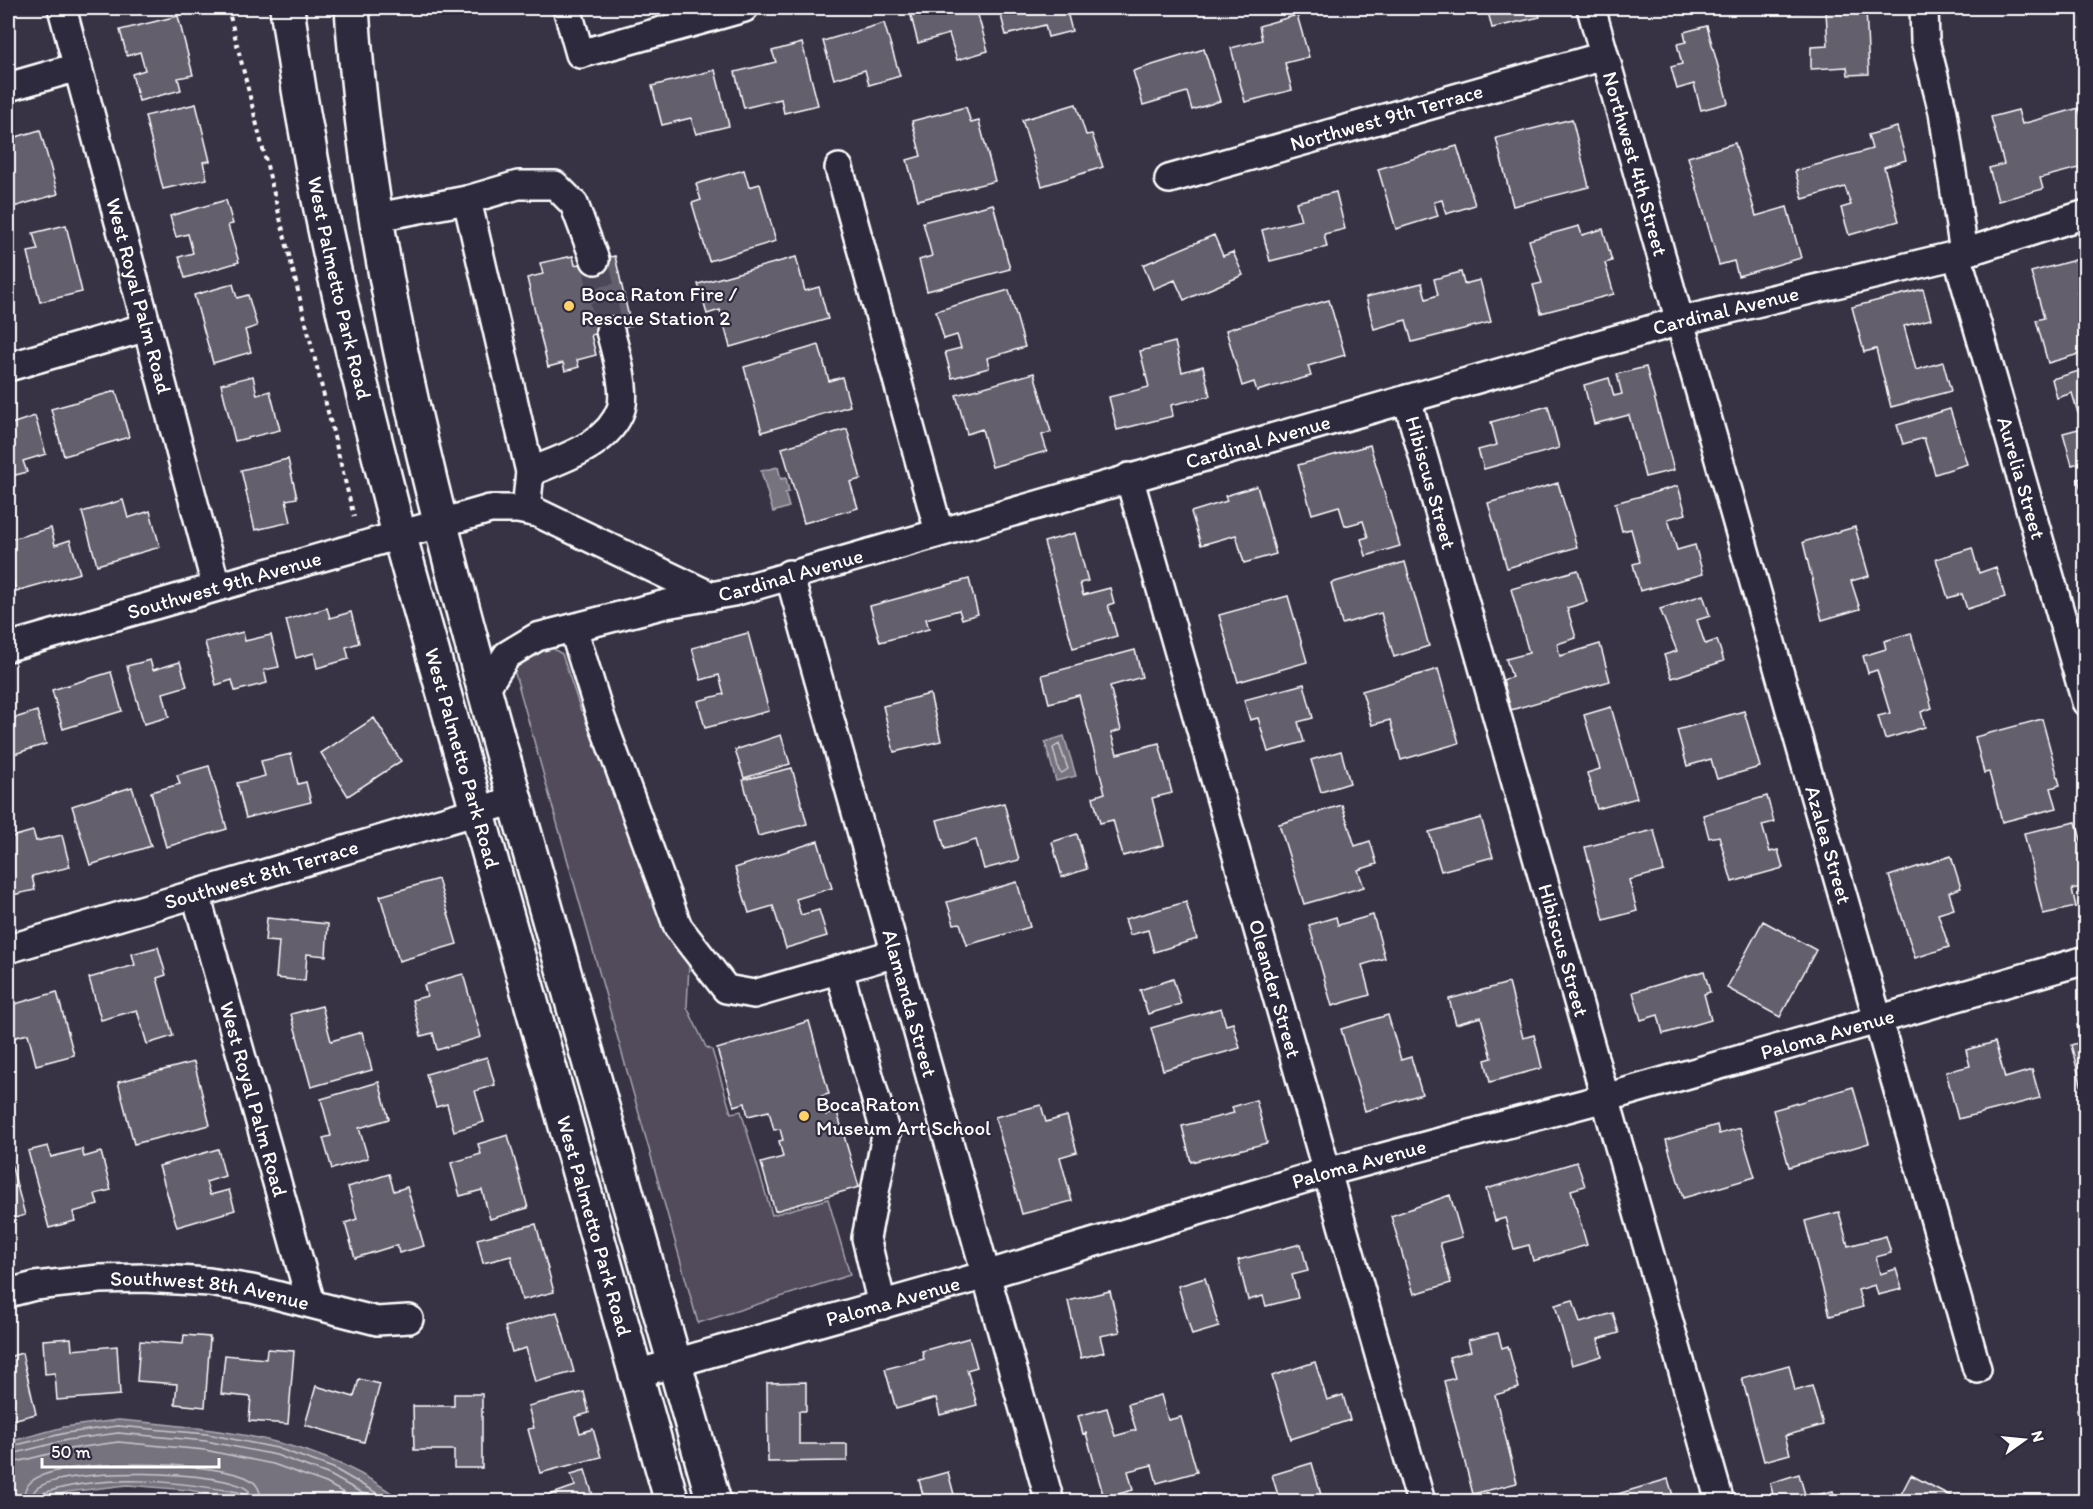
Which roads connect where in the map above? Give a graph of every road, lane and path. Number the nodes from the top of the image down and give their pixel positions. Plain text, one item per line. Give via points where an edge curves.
1 (62, 8) edge
2 (228, 8) edge
3 (287, 8) edge
4 (352, 8) edge
5 (567, 8) edge
6 (744, 8) edge
7 (1591, 8) edge
8 (1924, 8) edge
9 (1604, 56) junction
10 (78, 67) junction
11 (8, 87) edge
12 (839, 168) dead end
13 (1169, 179) dead end
14 (467, 200) junction
15 (2085, 214) edge
16 (377, 217) junction
17 (1961, 254) junction
18 (595, 260) tunnel mouth
19 (1680, 321) junction
20 (147, 327) junction
21 (610, 331) tunnel mouth
22 (8, 367) edge
23 (1407, 399) junction
24 (530, 472) junction
25 (1129, 477) junction
26 (526, 510) junction
27 (354, 517) dead end
28 (440, 522) junction
29 (939, 531) junction
30 (399, 534) junction
31 (789, 574) junction
32 (216, 586) junction
33 (711, 596) junction
34 (573, 628) junction
35 (8, 647) edge
36 (485, 689) junction
37 (2085, 702) edge
38 (515, 800) junction
39 (475, 812) junction
40 (196, 895) junction
41 (8, 949) edge
42 (896, 953) junction
43 (2085, 960) edge
44 (839, 970) junction
45 (1878, 1020) junction
46 (1605, 1098) junction
47 (1327, 1172) junction
48 (986, 1275) junction
49 (8, 1293) edge
50 (311, 1303) junction
51 (882, 1305) junction
52 (409, 1319) dead end
53 (675, 1364) junction
54 (1977, 1369) dead end
55 (636, 1374) junction
56 (672, 1502) edge
57 (714, 1502) edge
58 (1050, 1502) edge
59 (1421, 1502) edge
60 (1719, 1502) edge

1 - 10 street, West Royal Palm Road
2 - 27 path
3 - 30 main road, West Palmetto Park Road via 322,211
4 - 16 main road, West Palmetto Park Road
5 - 6 street via 580,54
7 - 9 street, Northwest 4th Street
8 - 17 street, Aurelia Street via 1925,41 1943,112
9 - 13 street, Northwest 9th Terrace
9 - 19 street, Northwest 4th Street
10 - 11 street
10 - 20 street, West Royal Palm Road
12 - 29 street
14 - 16 street
14 - 18 street via 518,185 555,185 574,204
14 - 24 street
15 - 17 street, Cardinal Avenue
16 - 28 main road, West Palmetto Park Road via 407,382
17 - 19 street, Cardinal Avenue
17 - 37 street, Aurelia Street
19 - 23 street, Cardinal Avenue
19 - 45 street, Azalea Street
20 - 22 street
20 - 32 street, West Royal Palm Road
21 - 24 street via 620,368 621,409 603,436
23 - 25 street, Cardinal Avenue
23 - 46 street, Hibiscus Street
24 - 26 street
25 - 29 street, Cardinal Avenue
25 - 47 street, Oleander Street
26 - 28 street, Cardinal Avenue via 490,509
26 - 33 street, Cardinal Avenue via 593,537
28 - 30 street, Southwest 9th Avenue
28 - 36 main road, West Palmetto Park Road
29 - 31 street, Cardinal Avenue
30 - 32 street, Southwest 9th Avenue
30 - 39 main road, West Palmetto Park Road
31 - 33 street, Cardinal Avenue
31 - 42 street, Alamanda Street
32 - 35 street, Southwest 9th Avenue
33 - 34 street
34 - 36 street via 521,644 502,661
34 - 44 street via 601,718 678,927 726,989 754,994
36 - 38 main road, West Palmetto Park Road
38 - 39 street, Southwest 8th Terrace
38 - 53 main road, West Palmetto Park Road
39 - 40 street, Southwest 8th Terrace
39 - 55 main road, West Palmetto Park Road
40 - 41 street, Southwest 8th Terrace
40 - 50 street, West Royal Palm Road
42 - 44 street
42 - 48 street, Alamanda Street
43 - 45 street, Paloma Avenue
44 - 51 street via 886,1135 866,1238
45 - 46 street, Paloma Avenue
45 - 54 street, Azalea Street
46 - 47 street, Paloma Avenue
46 - 60 street, Hibiscus Street
47 - 48 street, Paloma Avenue
47 - 59 street, Oleander Street
48 - 51 street, Paloma Avenue
48 - 58 street, Alamanda Street
49 - 50 street, Southwest 8th Avenue via 35,1286 144,1278 209,1282
50 - 52 street, Southwest 8th Avenue via 377,1321
51 - 53 street, Paloma Avenue
53 - 55 street, Paloma Avenue
53 - 57 main road, West Palmetto Park Road
55 - 56 main road, West Palmetto Park Road

